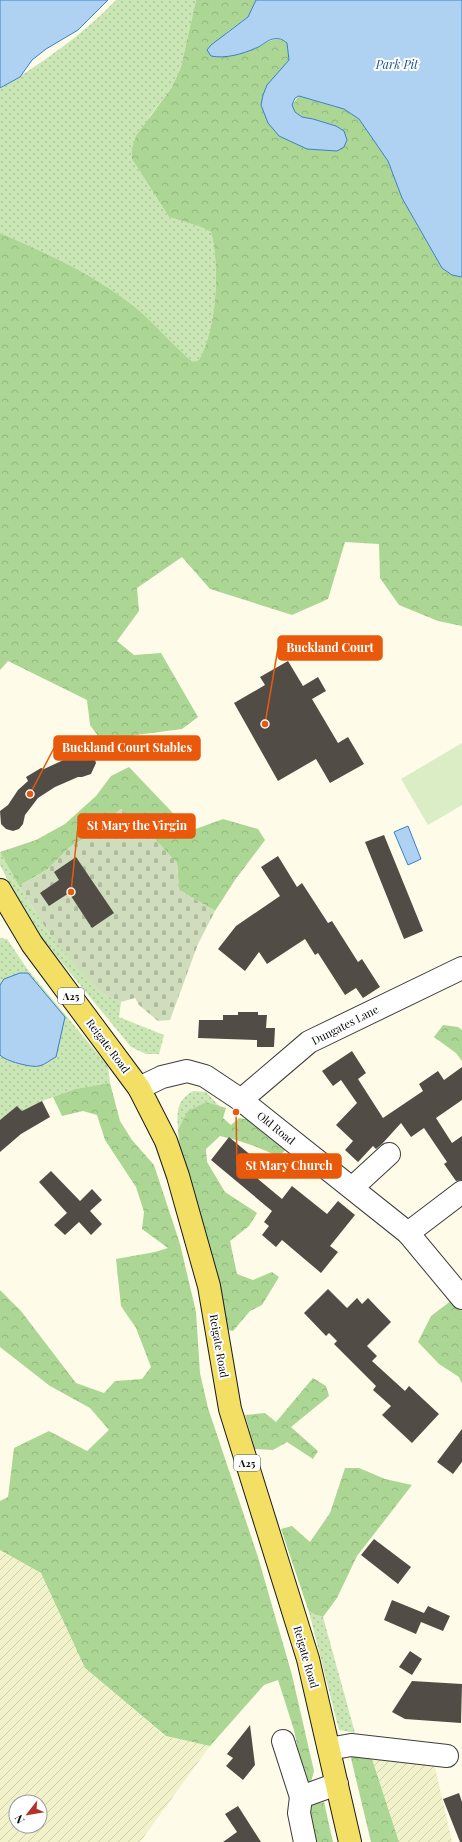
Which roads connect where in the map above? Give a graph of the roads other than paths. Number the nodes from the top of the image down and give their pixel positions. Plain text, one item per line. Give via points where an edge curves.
1 (2, 900) edge
2 (462, 968) edge
3 (139, 1088) junction
4 (241, 1100) junction
5 (389, 1154) dead end
6 (352, 1188) junction
7 (462, 1192) edge
8 (408, 1233) junction
9 (462, 1298) edge
10 (282, 1741) dead end
11 (330, 1749) junction
12 (447, 1756) dead end
13 (337, 1784) junction
14 (301, 1797) junction
15 (305, 1842) edge
16 (350, 1842) edge

1 - 3 main road, Reigate Road / A25
2 - 4 street, Dungates Lane via 309,1042
3 - 4 street, Old Road via 162,1077 186,1071 205,1076
3 - 11 main road, Reigate Road / A25 via 166,1141 192,1222 209,1286 230,1409 308,1659
4 - 6 street, Old Road
5 - 6 street
6 - 8 street, Old Road
7 - 8 street
8 - 9 street, Old Road
10 - 14 street
11 - 12 street via 352,1745
11 - 13 main road, Reigate Road / A25
13 - 14 street
13 - 16 main road, Reigate Road / A25
14 - 15 street via 299,1813

